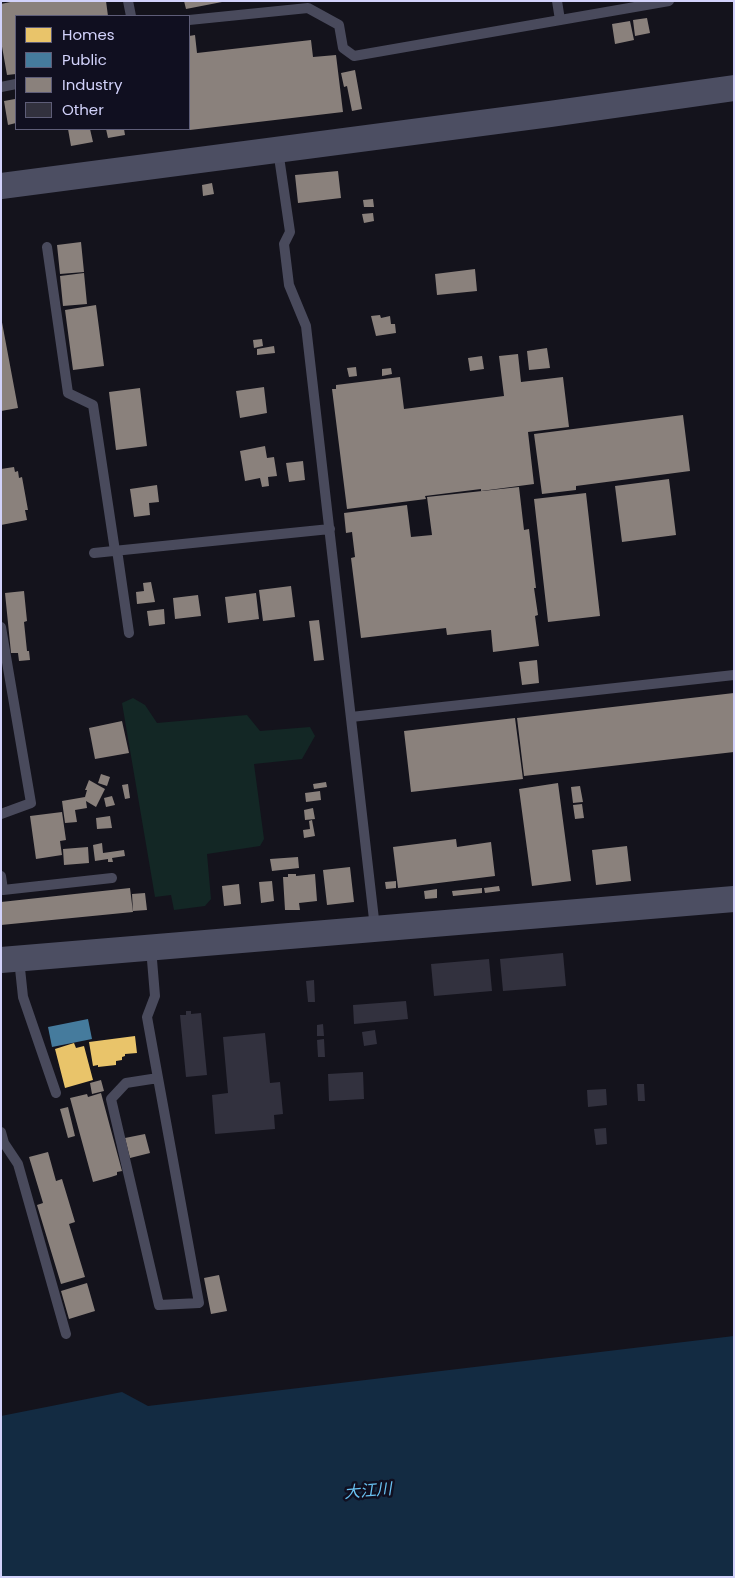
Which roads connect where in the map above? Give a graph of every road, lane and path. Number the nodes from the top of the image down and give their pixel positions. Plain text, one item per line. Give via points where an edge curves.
1 (128, 1) edge
2 (557, 1) edge
3 (669, 1) edge
4 (131, 15) edge
5 (190, 20) edge
6 (560, 20) junction
7 (15, 84) edge
8 (1, 87) edge
9 (734, 88) edge
10 (278, 150) junction
11 (1, 186) edge
12 (47, 247) dead end
13 (330, 529) junction
14 (116, 550) junction
15 (94, 553) dead end
16 (1, 628) edge
17 (129, 633) dead end
18 (734, 675) edge
19 (351, 717) junction
20 (1, 814) edge
21 (1, 876) edge
22 (112, 878) dead end
23 (734, 899) edge
24 (375, 929) junction
25 (151, 947) junction
26 (10, 959) edge
27 (158, 1078) junction
28 (56, 1093) dead end
29 (1, 1132) edge
30 (66, 1334) dead end

1 - 4 lane
2 - 6 lane
3 - 6 lane
5 - 6 lane via 308,8 339,25 343,48 354,56
7 - 8 lane
9 - 10 street
10 - 11 street
10 - 13 lane via 290,232 284,244 289,285 306,326
12 - 14 lane via 68,393 93,405
13 - 14 lane
13 - 19 lane
14 - 15 lane
14 - 17 lane
16 - 20 lane via 31,803
18 - 19 lane
19 - 24 lane
21 - 22 lane via 4,890
23 - 24 street
24 - 25 street
25 - 26 street
25 - 27 lane via 155,996 147,1017
26 - 28 lane
27 - 27 lane via 162,1098 199,1303 159,1304 111,1099 126,1083
29 - 30 lane via 4,1143 18,1164

